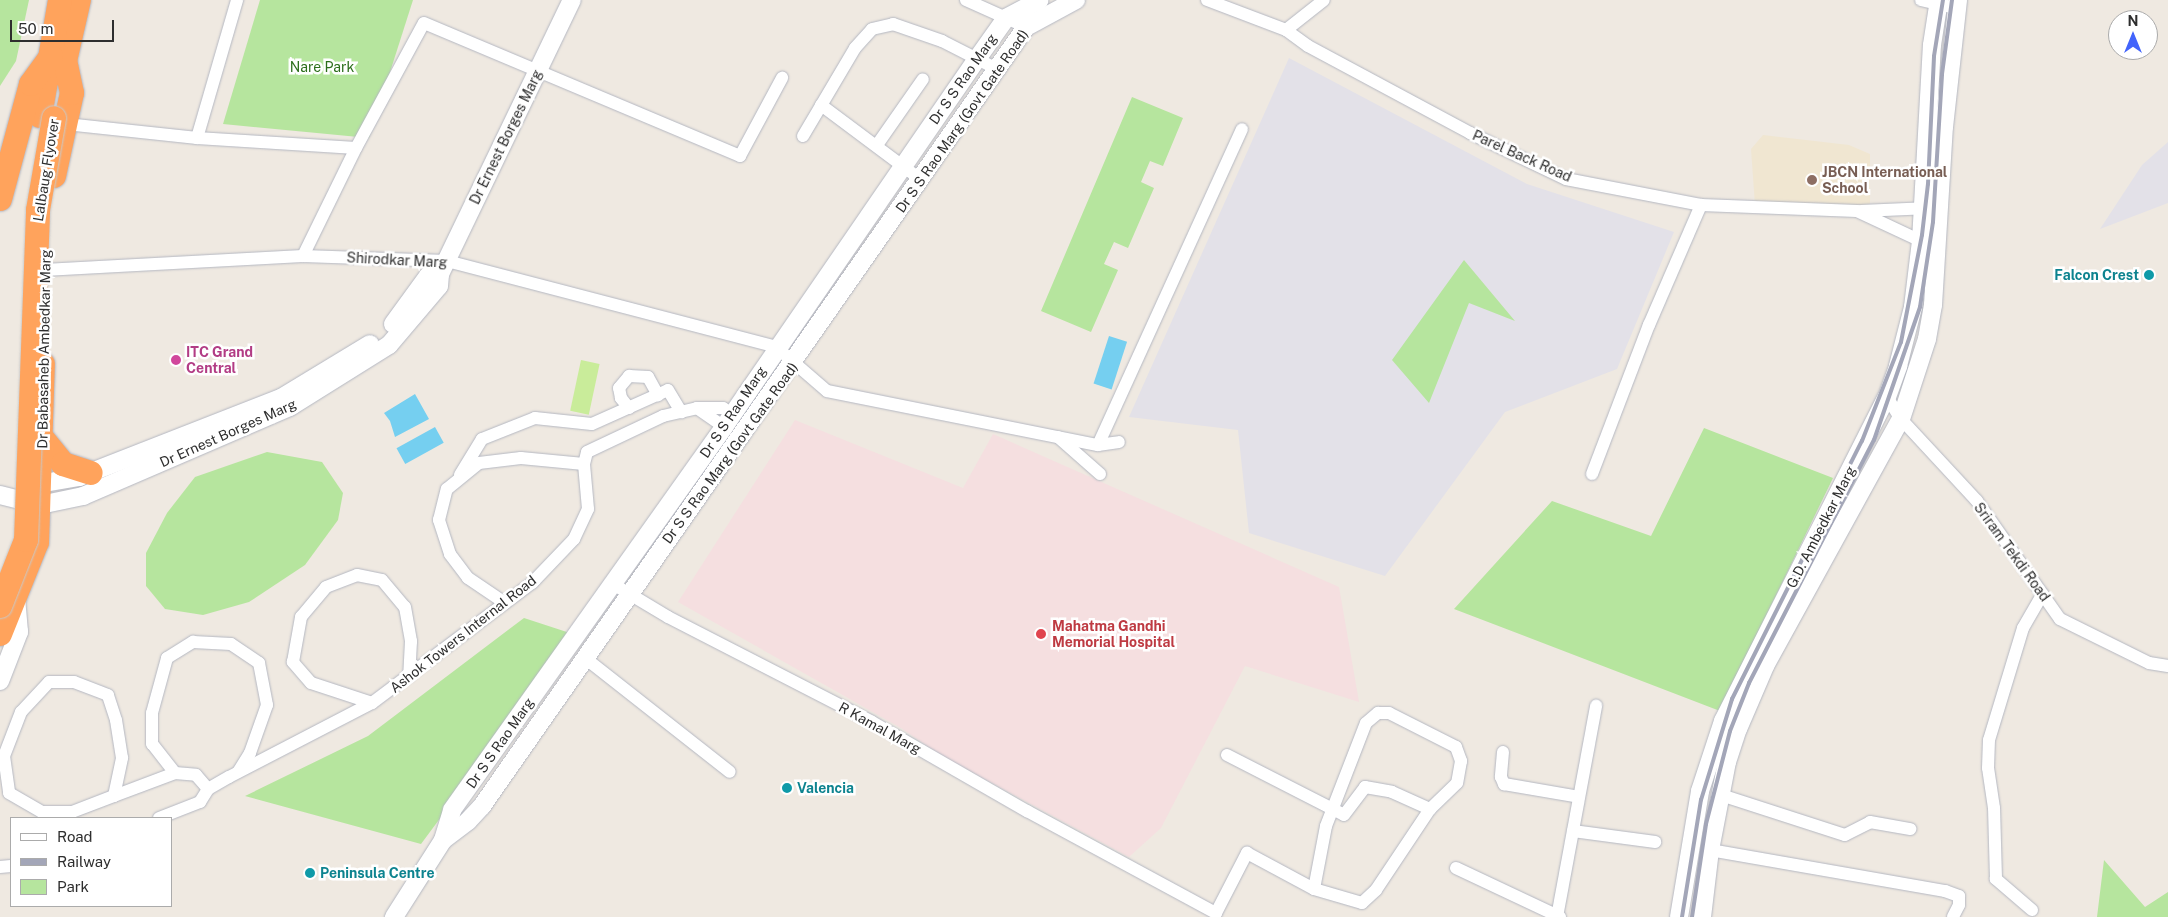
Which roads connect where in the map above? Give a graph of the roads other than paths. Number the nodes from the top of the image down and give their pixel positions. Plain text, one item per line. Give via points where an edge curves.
1 (60, 0) edge
2 (79, 0) edge
3 (237, 0) edge
4 (572, 0) edge
5 (966, 0) edge
6 (1040, 0) edge
7 (1076, 0) edge
8 (1206, 0) edge
9 (1324, 0) edge
10 (1933, 1) edge
11 (1957, 4) edge
12 (1006, 18) junction
13 (1026, 27) junction
14 (1286, 30) junction
15 (58, 57) junction
16 (977, 59) junction
17 (997, 69) junction
18 (538, 72) junction
19 (782, 78) dead end
20 (923, 79) dead end
21 (821, 105) junction
22 (53, 119) junction
23 (1242, 129) dead end
24 (803, 136) dead end
25 (197, 138) junction
26 (877, 145) junction
27 (356, 148) junction
28 (904, 166) junction
29 (920, 179) junction
30 (0, 199) edge
31 (1701, 205) junction
32 (1932, 208) junction
33 (1857, 212) junction
34 (1921, 241) junction
35 (303, 256) junction
36 (444, 268) junction
37 (44, 270) junction
38 (776, 347) junction
39 (796, 361) junction
40 (330, 376) junction
41 (658, 395) junction
42 (1887, 396) junction
43 (628, 408) junction
44 (681, 412) junction
45 (1900, 419) junction
46 (728, 420) junction
47 (1058, 438) junction
48 (43, 439) junction
49 (1119, 442) dead end
50 (1098, 445) junction
51 (584, 464) junction
52 (1100, 474) dead end
53 (1592, 474) dead end
54 (85, 475) junction
55 (454, 484) junction
56 (0, 494) edge
57 (41, 494) junction
58 (83, 496) junction
59 (613, 584) junction
60 (630, 594) junction
61 (2043, 594) junction
62 (5, 597) edge
63 (505, 603) junction
64 (0, 634) edge
65 (585, 658) junction
66 (2168, 666) edge
67 (409, 676) junction
68 (0, 681) edge
69 (1746, 691) junction
70 (372, 703) junction
71 (1596, 706) dead end
72 (1503, 752) dead end
73 (1227, 755) dead end
74 (238, 772) junction
75 (730, 772) dead end
76 (175, 773) junction
77 (208, 788) junction
78 (1721, 795) junction
79 (114, 796) junction
80 (1579, 797) junction
81 (1333, 810) junction
82 (1430, 810) junction
83 (162, 817) edge
84 (1910, 829) dead end
85 (1573, 831) junction
86 (443, 840) junction
87 (1655, 842) dead end
88 (1710, 850) junction
89 (1456, 868) dead end
90 (1314, 889) junction
91 (2032, 910) dead end
92 (394, 917) edge
93 (1558, 917) edge
94 (1679, 917) edge
95 (1702, 917) edge
96 (1953, 917) edge

1 - 15 highway
2 - 15 highway
3 - 25 street
4 - 18 main road, Dr Ernest Borges Marg
5 - 12 street
6 - 12 main road, Dr S S Rao Marg
7 - 13 main road, Dr S S Rao Marg (Govt Gate Road)
8 - 14 street, Parel Back Road
9 - 14 street
10 - 11 street
10 - 32 main road, G.D. Ambedkar Marg via 1926,129
11 - 32 main road
12 - 13 street
12 - 16 main road, Dr S S Rao Marg
13 - 17 main road, Dr S S Rao Marg (Govt Gate Road)
14 - 31 street, Parel Back Road via 1308,46 1470,133 1566,179
15 - 22 highway, Lalbaug Flyover
15 - 30 highway via 31,84
16 - 17 street
16 - 21 street via 942,41 893,24 872,29 855,48
16 - 28 main road, Dr S S Rao Marg
17 - 29 main road, Dr S S Rao Marg (Govt Gate Road)
18 - 19 street via 740,156
18 - 27 street via 424,23
18 - 36 main road, Dr Ernest Borges Marg
20 - 26 street
21 - 24 street
21 - 26 street
22 - 25 street
22 - 37 highway, Dr Babasaheb Ambedkar Marg
22 - 62 highway, Lalbaug Flyover via 24,210 23,452 18,541
23 - 50 street
25 - 27 street
26 - 28 street
27 - 35 street
28 - 29 street
28 - 38 main road, Dr S S Rao Marg
29 - 39 main road, Dr S S Rao Marg (Govt Gate Road)
31 - 33 street, Parel Back Road
31 - 53 street via 1649,325
32 - 33 street
32 - 34 main road, G.D. Ambedkar Marg
32 - 45 main road via 1933,305 1927,340
33 - 34 street, Parel Back Road
34 - 42 main road, G.D. Ambedkar Marg via 1913,307
35 - 36 street, Shirodkar Marg
35 - 37 street, Shirodkar Marg
36 - 38 street, Shirodkar Marg
36 - 40 main road, Dr Ernest Borges Marg via 428,276 385,335
37 - 48 highway, Dr Babasaheb Ambedkar Marg
38 - 39 street, Shirodkar Marg
38 - 46 main road, Dr S S Rao Marg
39 - 47 street, Shirodkar Marg via 827,391
39 - 60 main road, Dr S S Rao Marg (Govt Gate Road)
40 - 54 main road, Dr Ernest Borges Marg
40 - 58 main road, Dr Ernest Borges Marg via 290,407
41 - 43 street
41 - 43 street via 648,377 629,376 619,388
41 - 44 street via 668,390
42 - 45 street, Sriram Tekdi Road
42 - 69 main road, G.D. Ambedkar Marg
43 - 55 street via 592,424 535,418 482,439
44 - 46 street via 697,408
44 - 51 street via 663,416 587,452
45 - 61 street, Sriram Tekdi Road via 1976,501
45 - 69 main road via 1765,666
46 - 59 main road, Dr S S Rao Marg
47 - 50 street, Shirodkar Marg
47 - 52 street
48 - 54 highway via 63,464
48 - 57 highway, Dr Babasaheb Ambedkar Marg
49 - 50 street, Shirodkar Marg
51 - 55 street via 522,458 479,463
51 - 63 street, Ashok Towers Internal Road via 588,509 574,539 532,583
54 - 57 main road, Dr Ernest Borges Marg
54 - 58 main road
55 - 63 street via 447,489 439,520 450,554 468,578
56 - 57 main road, Dr Ernest Borges Marg
57 - 58 main road, Dr Ernest Borges Marg
57 - 62 highway, Dr Babasaheb Ambedkar Marg via 37,542
59 - 60 street, R Kamal Marg
59 - 86 main road, Dr S S Rao Marg via 452,810
60 - 65 main road, Dr S S Rao Marg (Govt Gate Road)
60 - 90 street, R Kamal Marg via 668,618 872,722 1216,912 1247,853
61 - 66 street, Sriram Tekdi Road via 2060,619 2149,663
61 - 91 street via 2023,628 1990,740 1988,768 1994,808 1996,879
62 - 64 highway, Dr Babasaheb Ambedkar Marg
62 - 68 main road via 19,632
63 - 67 street, Ashok Towers Internal Road
65 - 75 street
65 - 86 main road, Dr S S Rao Marg (Govt Gate Road) via 482,806
67 - 70 street, Ashok Towers Internal Road
67 - 70 street via 411,641 405,607 382,580 357,575 326,587 300,618 293,662 311,683
69 - 78 main road
69 - 94 main road, G.D. Ambedkar Marg via 1723,721 1700,791
70 - 74 street, Ashok Towers Internal Road
71 - 80 street
72 - 80 street via 1500,777 1504,784
73 - 81 street
74 - 76 street via 250,753 267,705 259,663 231,644 193,642 167,658 152,713 152,744
74 - 77 street, Ashok Towers Internal Road
76 - 77 street via 196,775
76 - 79 street
77 - 83 street, Ashok Towers Internal Road via 200,802
78 - 84 street via 1845,835 1870,822
78 - 88 main road
79 - 79 street via 72,812 42,812 9,793 4,756 21,712 49,682 74,682 108,695 122,758
80 - 85 street
81 - 82 street via 1344,815 1365,787 1392,792
81 - 82 street via 1366,723 1378,713 1389,713 1456,747 1461,761 1456,783
81 - 90 street
82 - 90 street via 1376,890 1362,903
85 - 87 street
85 - 93 street
86 - 92 main road, Dr S S Rao Marg (Govt Gate Road)
88 - 95 main road
88 - 96 street via 1945,891 1959,896 1960,905
89 - 93 street

